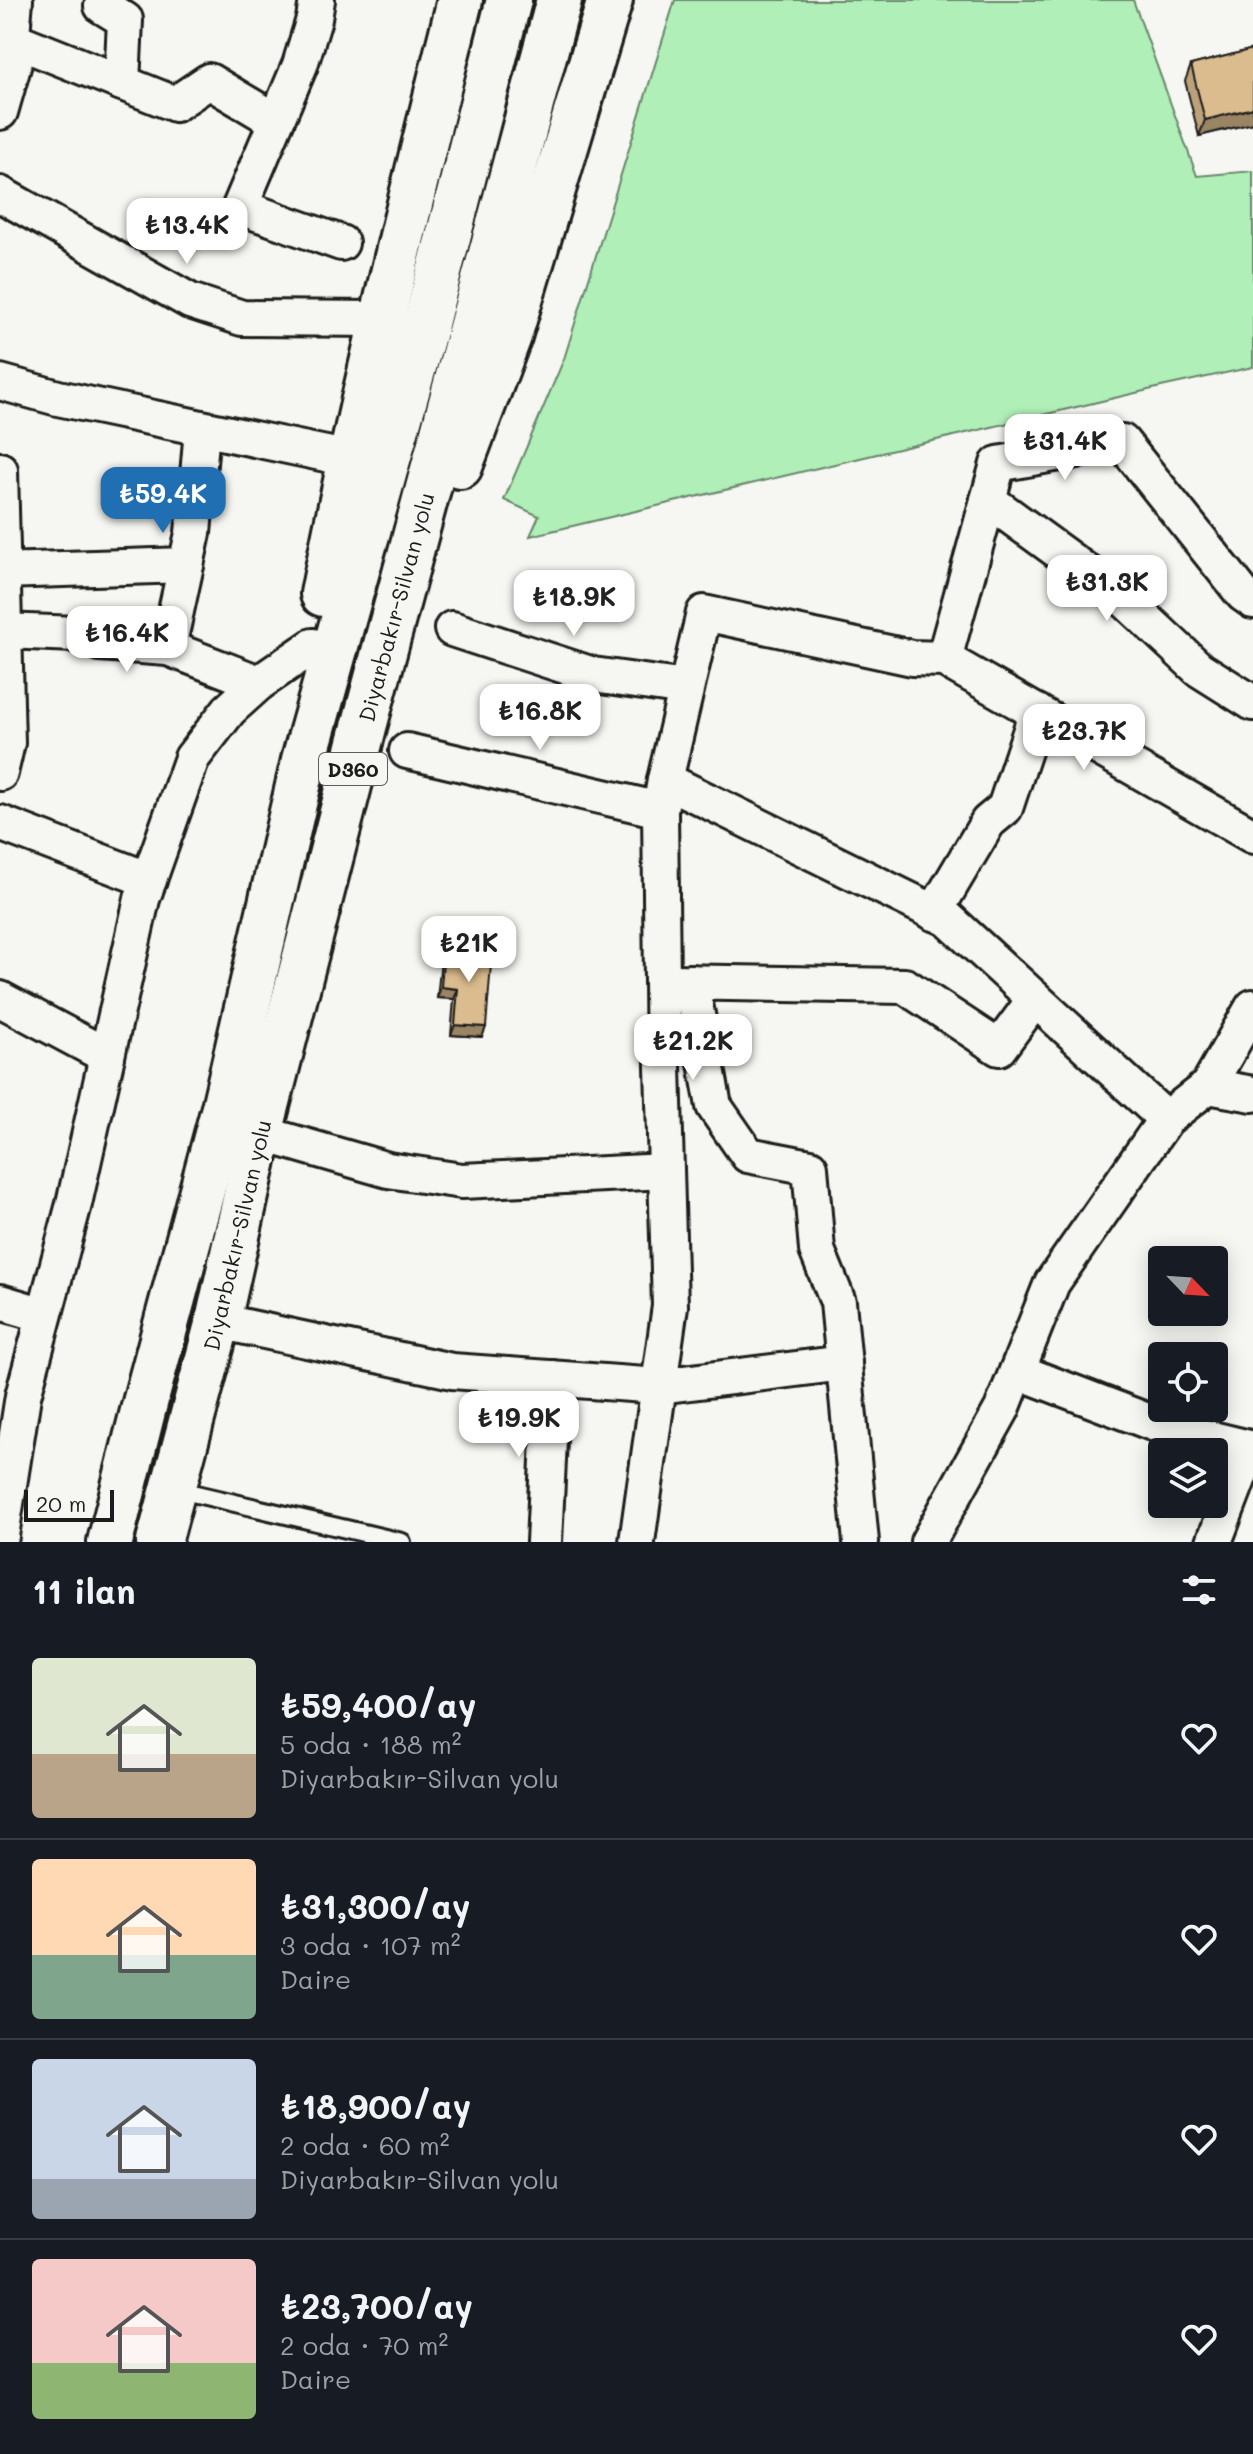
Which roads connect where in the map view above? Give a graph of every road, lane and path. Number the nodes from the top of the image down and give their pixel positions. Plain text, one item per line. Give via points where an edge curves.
1 (15, 0) edge
2 (103, 0) edge
3 (317, 0) edge
4 (460, 0) edge
5 (509, 0) edge
6 (559, 0) edge
7 (610, 0) edge
8 (11, 36) edge
9 (122, 83) junction
10 (0, 112) edge
11 (276, 121) junction
12 (0, 194) edge
13 (341, 243) dead end
14 (382, 319) junction
15 (0, 382) edge
16 (202, 429) junction
17 (350, 459) junction
18 (0, 470) edge
19 (988, 500) junction
20 (186, 565) junction
21 (2, 571) junction
22 (1253, 601) edge
23 (452, 629) dead end
24 (4, 631) junction
25 (313, 646) junction
26 (168, 648) junction
27 (944, 659) junction
28 (259, 683) junction
29 (686, 688) junction
30 (1253, 703) edge
31 (1037, 712) junction
32 (364, 727) junction
33 (407, 751) dead end
34 (304, 760) junction
35 (0, 773) edge
36 (662, 795) junction
37 (0, 823) edge
38 (1253, 836) edge
39 (149, 880) junction
40 (934, 913) junction
41 (677, 982) junction
42 (0, 999) edge
43 (1035, 999) junction
44 (1253, 1007) edge
45 (107, 1056) junction
46 (1208, 1086) junction
47 (1253, 1094) edge
48 (1166, 1119) junction
49 (260, 1133) junction
50 (666, 1171) junction
51 (0, 1302) edge
52 (44, 1315) junction
53 (218, 1321) junction
54 (844, 1363) junction
55 (1017, 1371) junction
56 (552, 1378) junction
57 (659, 1386) junction
58 (11, 1391) edge
59 (1252, 1449) edge
60 (173, 1489) junction
61 (0, 1542) edge
62 (110, 1542) edge
63 (159, 1542) edge
64 (402, 1542) edge
65 (544, 1542) edge
66 (637, 1542) edge
67 (861, 1542) edge
68 (928, 1542) edge
69 (1214, 1542) edge

1 - 8 street
2 - 9 street via 102,6 125,20
3 - 11 street via 300,65
4 - 14 highway
5 - 34 highway, Diyarbakır-Silvan yolu / D360 via 425,327
6 - 32 highway, Diyarbakır-Silvan yolu / D360
7 - 32 highway via 509,336
8 - 9 street
8 - 10 street
9 - 11 street via 175,104 209,81
11 - 13 street via 240,207
12 - 14 street via 190,301 242,318
14 - 17 highway
15 - 16 street
16 - 17 street
16 - 20 street
17 - 25 highway
18 - 21 street
19 - 22 street via 998,464 1122,442
19 - 27 street
19 - 30 street via 1124,599 1199,669
20 - 21 street
20 - 26 street
21 - 24 street
23 - 29 street via 593,675
24 - 26 street via 100,635 100,643
24 - 35 street via 7,743
25 - 28 street
25 - 34 highway
26 - 28 street
27 - 29 street via 912,658 704,613
27 - 31 street
28 - 39 street via 229,710 192,758
29 - 36 street
31 - 38 street
31 - 40 street via 1005,808 988,822
32 - 49 highway, Diyarbakır-Silvan yolu / D360
33 - 36 street
34 - 62 highway, Diyarbakır-Silvan yolu / D360 via 224,1108
36 - 40 street
36 - 41 street
37 - 39 street
39 - 45 street
40 - 43 street via 948,919
41 - 43 street via 905,986 999,1048
41 - 50 street
41 - 54 street via 714,1106 748,1155 810,1167 817,1250 838,1302
42 - 45 street
43 - 48 street
44 - 46 street
45 - 52 street
46 - 47 street
46 - 48 street
48 - 55 street via 1052,1283
49 - 50 street via 388,1170 462,1181
49 - 53 highway, Diyarbakır-Silvan yolu / D360
50 - 57 street via 670,1306
51 - 52 street
52 - 58 street
53 - 56 street via 452,1371
53 - 60 highway, Diyarbakır-Silvan yolu / D360
54 - 57 street
54 - 67 street
55 - 59 street via 1163,1427
55 - 68 street via 1002,1409
56 - 57 street
56 - 65 street
57 - 66 street
58 - 61 street
59 - 69 street
60 - 63 highway, Diyarbakır-Silvan yolu / D360
60 - 64 lane

